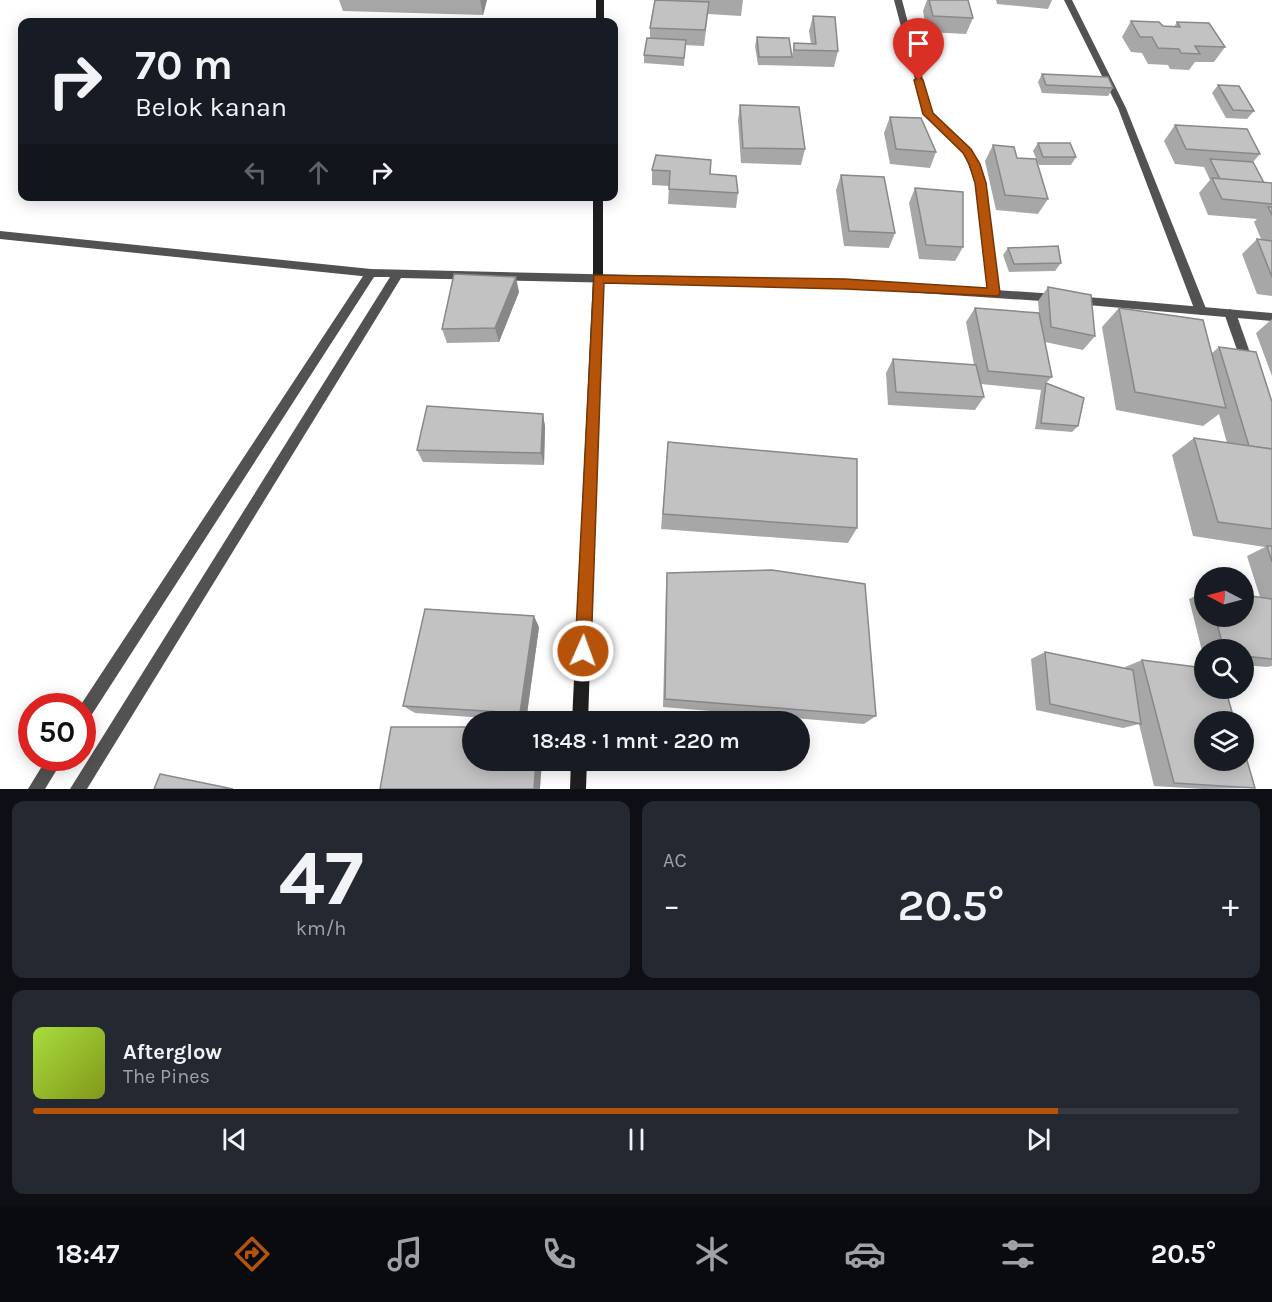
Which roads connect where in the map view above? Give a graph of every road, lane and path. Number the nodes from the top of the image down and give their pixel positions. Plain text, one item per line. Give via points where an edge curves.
1 (600, 0) edge
2 (898, 0) edge
3 (1068, 0) edge
4 (600, 18) edge
5 (598, 201) edge
6 (0, 236) edge
7 (371, 273) junction
8 (398, 274) junction
9 (598, 278) junction
10 (993, 293) junction
11 (1201, 310) junction
12 (1230, 313) junction
13 (1272, 317) edge
14 (1253, 377) edge
15 (96, 695) edge
16 (580, 711) edge
17 (48, 771) edge
18 (579, 771) edge
19 (36, 789) edge
20 (78, 789) edge
21 (578, 789) edge

1 - 4 main road
2 - 10 street via 928,114 967,151 981,183
3 - 11 street via 1122,108
5 - 9 main road
6 - 7 street
7 - 8 street
7 - 15 street
8 - 9 street
8 - 20 street
9 - 10 street via 845,284
9 - 16 main road
10 - 11 street
11 - 12 street
12 - 13 street
12 - 14 street
17 - 19 street
18 - 21 main road

